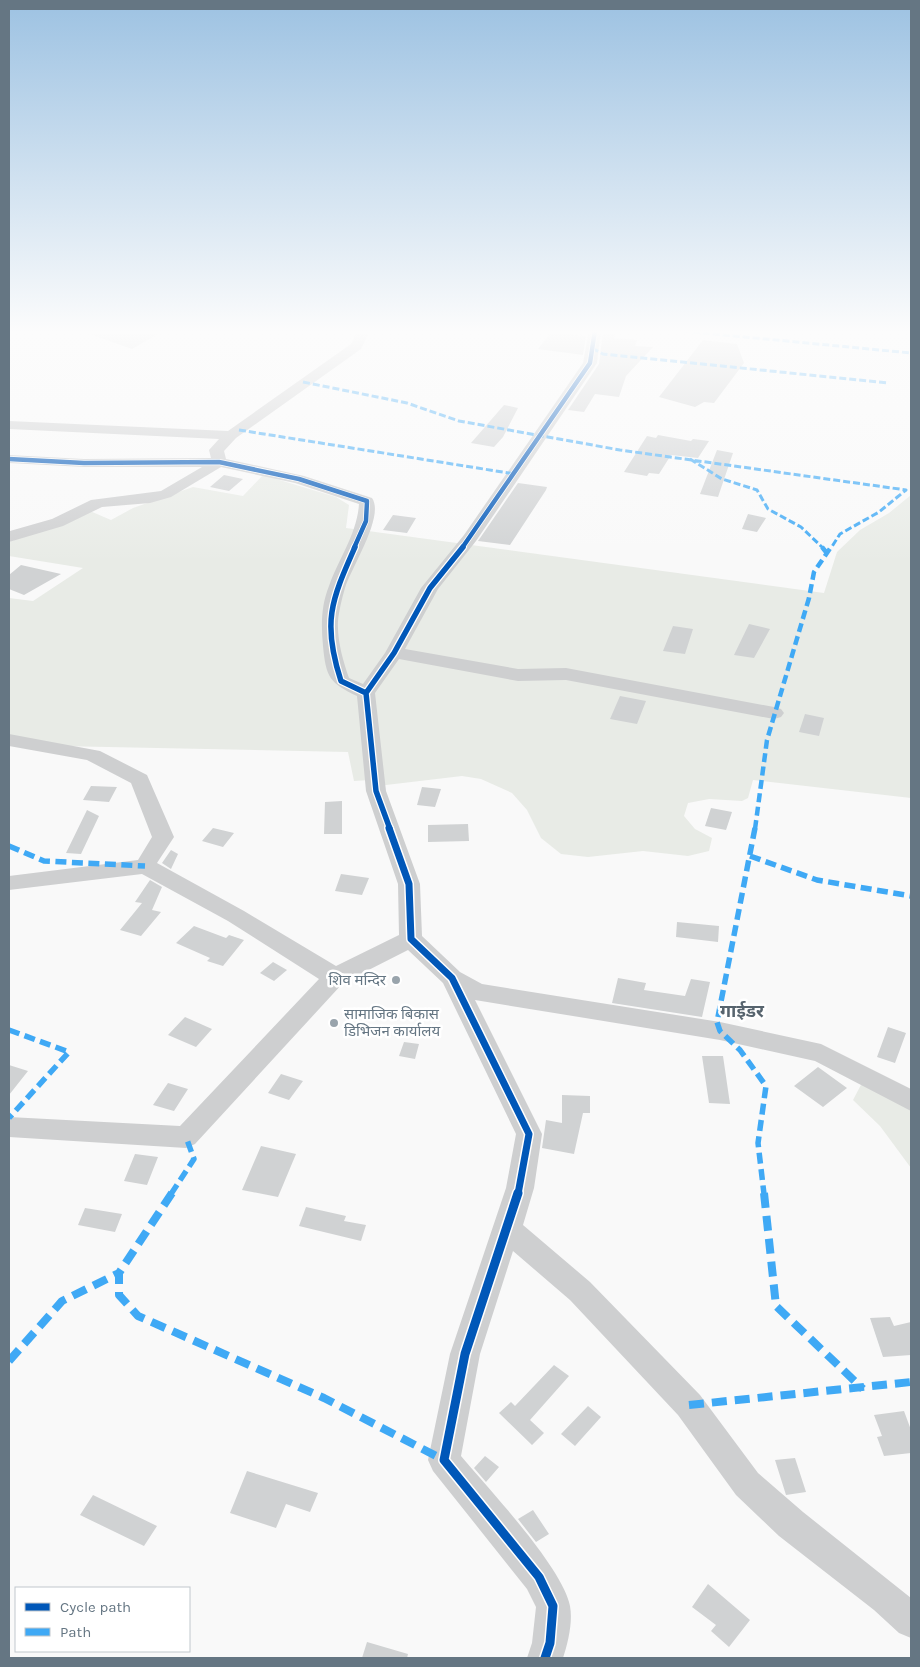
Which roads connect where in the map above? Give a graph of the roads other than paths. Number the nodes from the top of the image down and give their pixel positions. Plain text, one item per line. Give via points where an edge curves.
1 (269, 408) edge
2 (559, 408) edge
3 (9, 425) edge
4 (231, 435) junction
5 (9, 459) edge
6 (219, 462) junction
7 (9, 537) edge
8 (394, 652) junction
9 (366, 693) junction
10 (774, 713) dead end
11 (9, 740) edge
12 (145, 866) junction
13 (9, 883) edge
14 (411, 939) junction
15 (335, 978) junction
16 (452, 978) junction
17 (911, 1101) edge
18 (9, 1127) edge
19 (520, 1188) junction
20 (911, 1621) edge
21 (545, 1658) edge

1 - 4 street
2 - 8 street via 470,538 430,588
3 - 4 street
4 - 6 street via 216,450
5 - 6 street via 84,463
6 - 7 street via 166,494 101,502 64,520
6 - 9 street via 298,479 366,501 366,522 337,587 329,622 340,681
8 - 9 street
8 - 10 street via 518,675 566,674
9 - 14 street via 376,791 409,884
11 - 12 street via 93,756 140,779 163,837
12 - 13 street
12 - 15 street via 236,916
14 - 15 street
14 - 16 street
15 - 18 street via 186,1136
16 - 17 street via 477,992 720,1031 821,1053
16 - 19 street via 529,1134
19 - 20 street via 508,1230 580,1291 689,1405 746,1484
19 - 21 street via 465,1354 444,1460 539,1577 552,1606 550,1642

